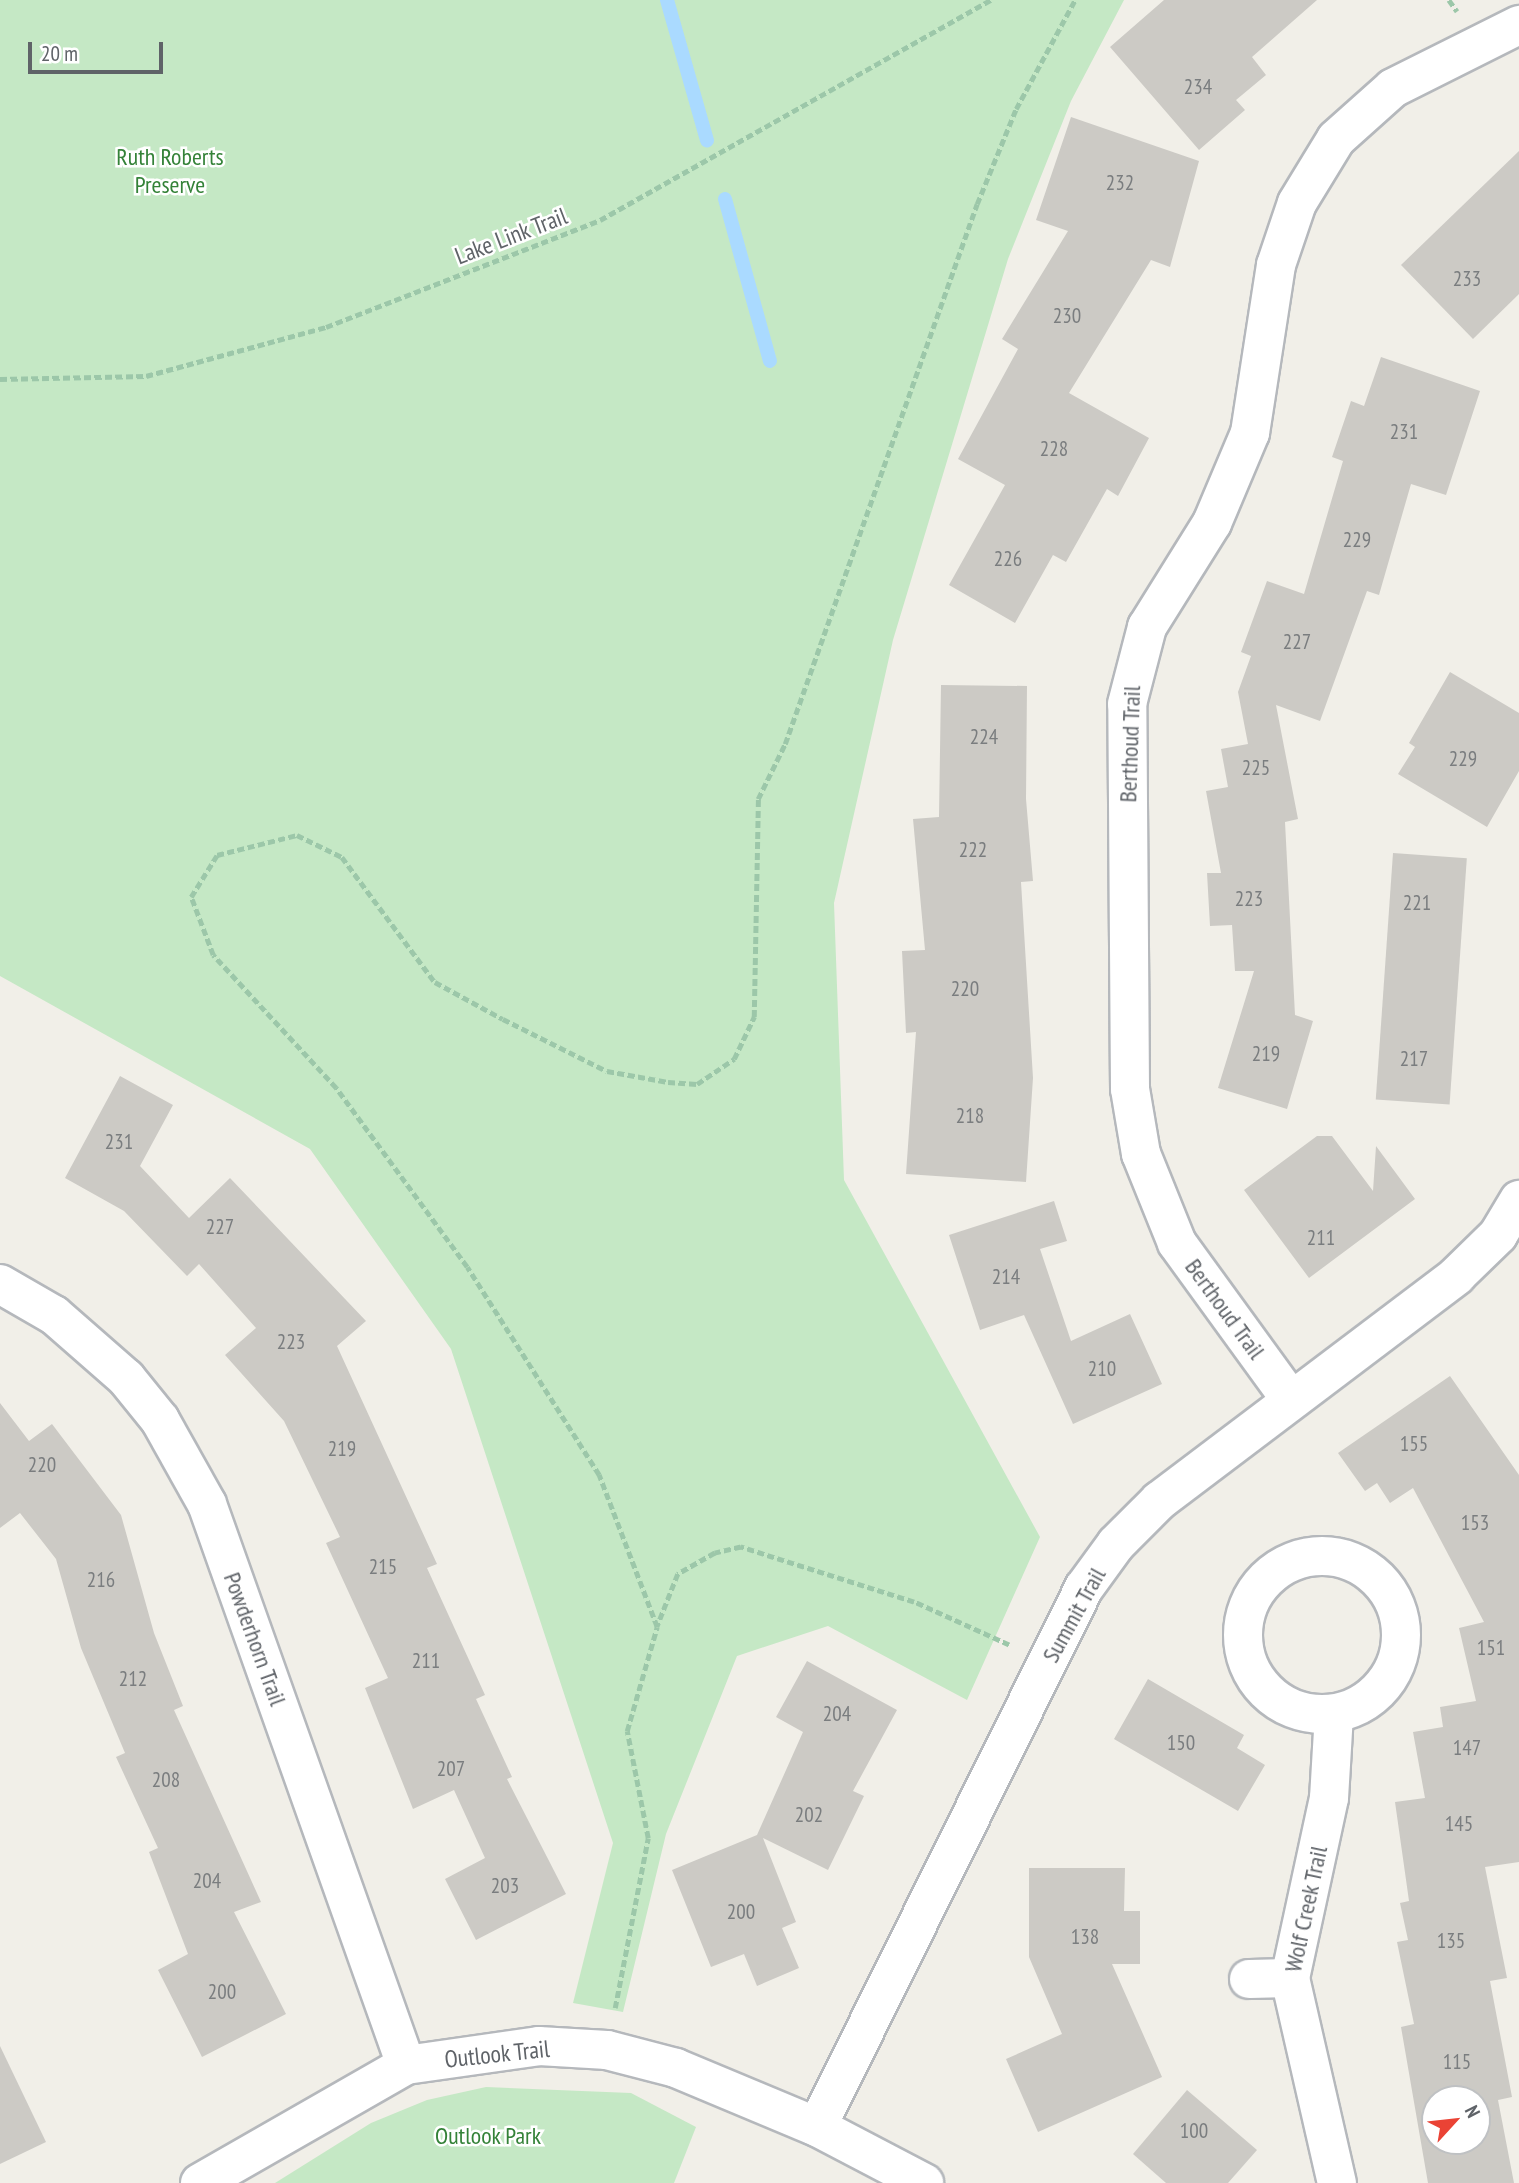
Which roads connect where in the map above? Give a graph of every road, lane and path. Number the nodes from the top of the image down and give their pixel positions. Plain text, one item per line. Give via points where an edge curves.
1 (991, 0) edge
2 (1075, 0) edge
3 (1519, 25) edge
4 (0, 379) edge
5 (1519, 1200) edge
6 (0, 1284) edge
7 (1291, 1400) junction
8 (657, 1627) junction
9 (1048, 1660) junction
10 (1334, 1714) junction
11 (1290, 1978) junction
12 (1249, 1979) dead end
13 (607, 2050) junction
14 (406, 2065) junction
15 (817, 2127) junction
16 (200, 2183) edge
17 (923, 2183) edge
18 (1337, 2183) edge

1 - 4 path, Lake Link Trail via 600,219 339,322 146,376
2 - 8 path via 1016,109 977,204 785,744 758,799 754,1017 734,1059 697,1084 667,1083 607,1071 503,1019 435,982 380,917 342,857 297,835 217,855 191,897 213,955 336,1088 467,1267 599,1475
3 - 7 street, Berthoud Trail via 1392,88 1336,139 1297,203 1276,265 1250,433 1212,523 1147,627 1127,704 1130,1089 1141,1154 1177,1243
5 - 7 street, Summit Trail via 1498,1235 1456,1276
6 - 14 street, Powderhorn Trail via 54,1315 126,1378 160,1420 207,1504
7 - 9 street, Summit Trail via 1159,1501 1116,1544 1084,1588
8 - 9 path via 678,1574 715,1553 741,1547 914,1602
8 - 13 path via 626,1731 648,1838
9 - 15 street, Summit Trail
10 - 10 street via 1381,1688 1401,1639 1386,1588 1341,1558 1314,1556 1269,1576 1244,1619 1244,1644 1265,1690 1309,1713
10 - 11 street, Wolf Creek Trail via 1329,1798
11 - 12 street
11 - 18 street, Wolf Creek Trail
13 - 14 street, Outlook Trail via 539,2046
13 - 15 street, Outlook Trail via 676,2068
14 - 16 street, Outlook Trail
15 - 17 street, Outlook Trail

